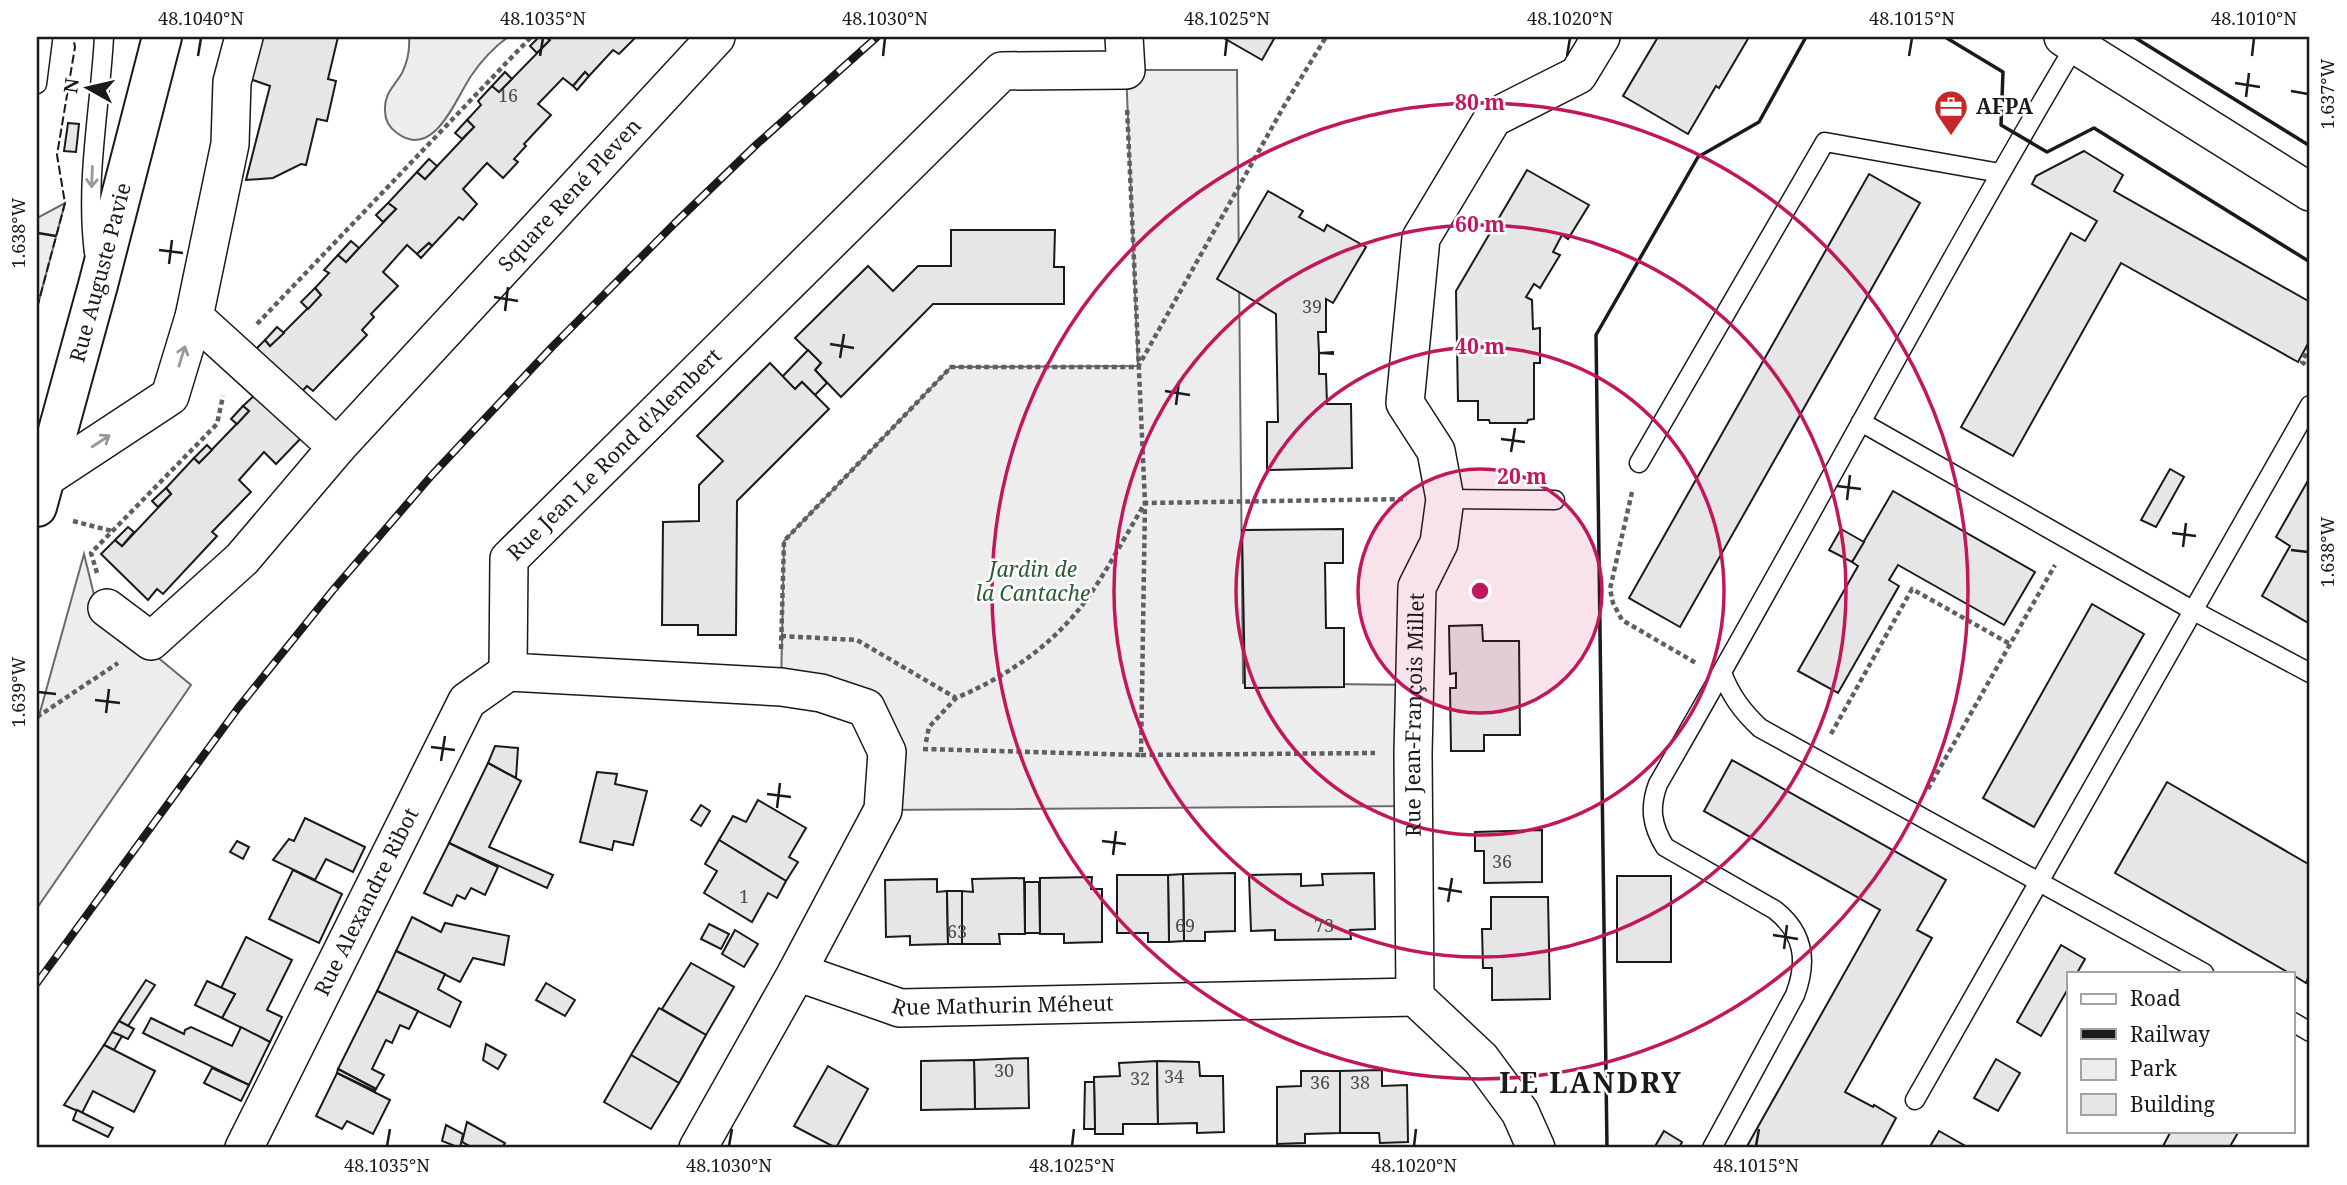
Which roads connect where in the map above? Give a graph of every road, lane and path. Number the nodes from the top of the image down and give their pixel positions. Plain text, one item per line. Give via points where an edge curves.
1 (43, 37) edge
2 (104, 37) edge
3 (162, 37) edge
4 (244, 37) edge
5 (531, 37) edge
6 (716, 37) edge
7 (1326, 37) edge
8 (1601, 37) edge
9 (2069, 41) edge
10 (1125, 54) edge
11 (37, 84) edge
12 (2000, 173) junction
13 (2310, 192) edge
14 (98, 285) junction
15 (194, 317) junction
16 (2310, 346) edge
17 (232, 353) junction
18 (1138, 367) junction
19 (2310, 368) edge
20 (2310, 405) edge
21 (1861, 422) junction
22 (337, 447) junction
23 (1639, 463) joint
24 (41, 493) edge
25 (1445, 499) junction
26 (1555, 500) dead end
27 (1145, 503) junction
28 (2069, 540) junction
29 (107, 608) joint
30 (2194, 611) junction
31 (781, 635) junction
32 (151, 641) junction
33 (2010, 644) junction
34 (780, 657) dead end
35 (508, 672) junction
36 (2310, 673) edge
37 (1721, 675) junction
38 (956, 698) junction
39 (37, 717) edge
40 (925, 749) junction
41 (887, 752) junction
42 (1413, 753) junction
43 (1141, 755) junction
44 (1817, 760) junction
45 (1914, 813) junction
46 (2038, 882) junction
47 (797, 972) junction
48 (2202, 972) edge
49 (1415, 997) junction
50 (2294, 1023) edge
51 (2310, 1032) edge
52 (1915, 1100) dead end
53 (244, 1148) edge
54 (698, 1148) edge
55 (1536, 1148) edge
56 (1712, 1148) edge

1 - 11 lane
2 -> 14 lane via 91,207
3 - 14 street, Rue Auguste Pavie
4 - 15 street via 232,82 230,144
5 - 17 path
6 - 22 street, Square René Pleven
7 - 18 path
8 - 25 street, Rue Jean-François Millet via 1577,75 1493,118 1421,238 1405,403 1436,451
9 - 12 lane
9 - 13 street
10 - 18 path
10 - 35 street, Rue Jean Le Rond d'Alembert via 1002,71 509,559
12 - 21 lane
12 - 23 lane via 1825,142
14 - 24 street, Rue Auguste Pavie
15 - 17 street
24 -> 15 street via 170,396
16 - 19 path via 2302,362
17 - 22 street
17 - 29 path via 217,424 91,553
18 - 27 path
18 - 31 path via 951,367 784,541
20 - 30 lane
21 - 28 lane
21 - 37 lane
22 - 32 street, Square René Pleven via 243,559
23 - 37 path via 1610,589 1613,603 1622,620
25 - 26 lane
25 - 27 path
25 - 42 street, Rue Jean-François Millet via 1439,543 1417,587
27 - 38 path via 1087,599 1058,633 1022,664
27 - 43 path
28 - 30 lane
28 - 33 path
29 - 32 street
30 - 36 lane
30 - 46 lane
31 - 34 path
31 - 38 path via 857,640
32 - 39 path
33 - 44 path via 1912,589
33 - 45 path
35 - 41 street via 821,693 866,708
35 - 53 street, Rue Alexandre Ribot via 467,701
37 - 44 lane via 1743,712 1760,728
37 - 56 lane via 1658,784 1651,815 1665,847 1788,920 1801,947 1802,966 1795,995
38 - 40 path via 929,727
40 - 41 path
40 - 43 path
41 - 47 street via 883,810
42 - 43 path
42 - 49 street, Rue Jean-François Millet
44 - 45 lane
45 - 46 lane
46 - 48 lane
46 - 52 lane
47 - 49 street, Rue Mathurin Méheut via 900,1008
47 - 54 street
49 - 55 street via 1481,1059 1520,1112
50 - 51 lane

